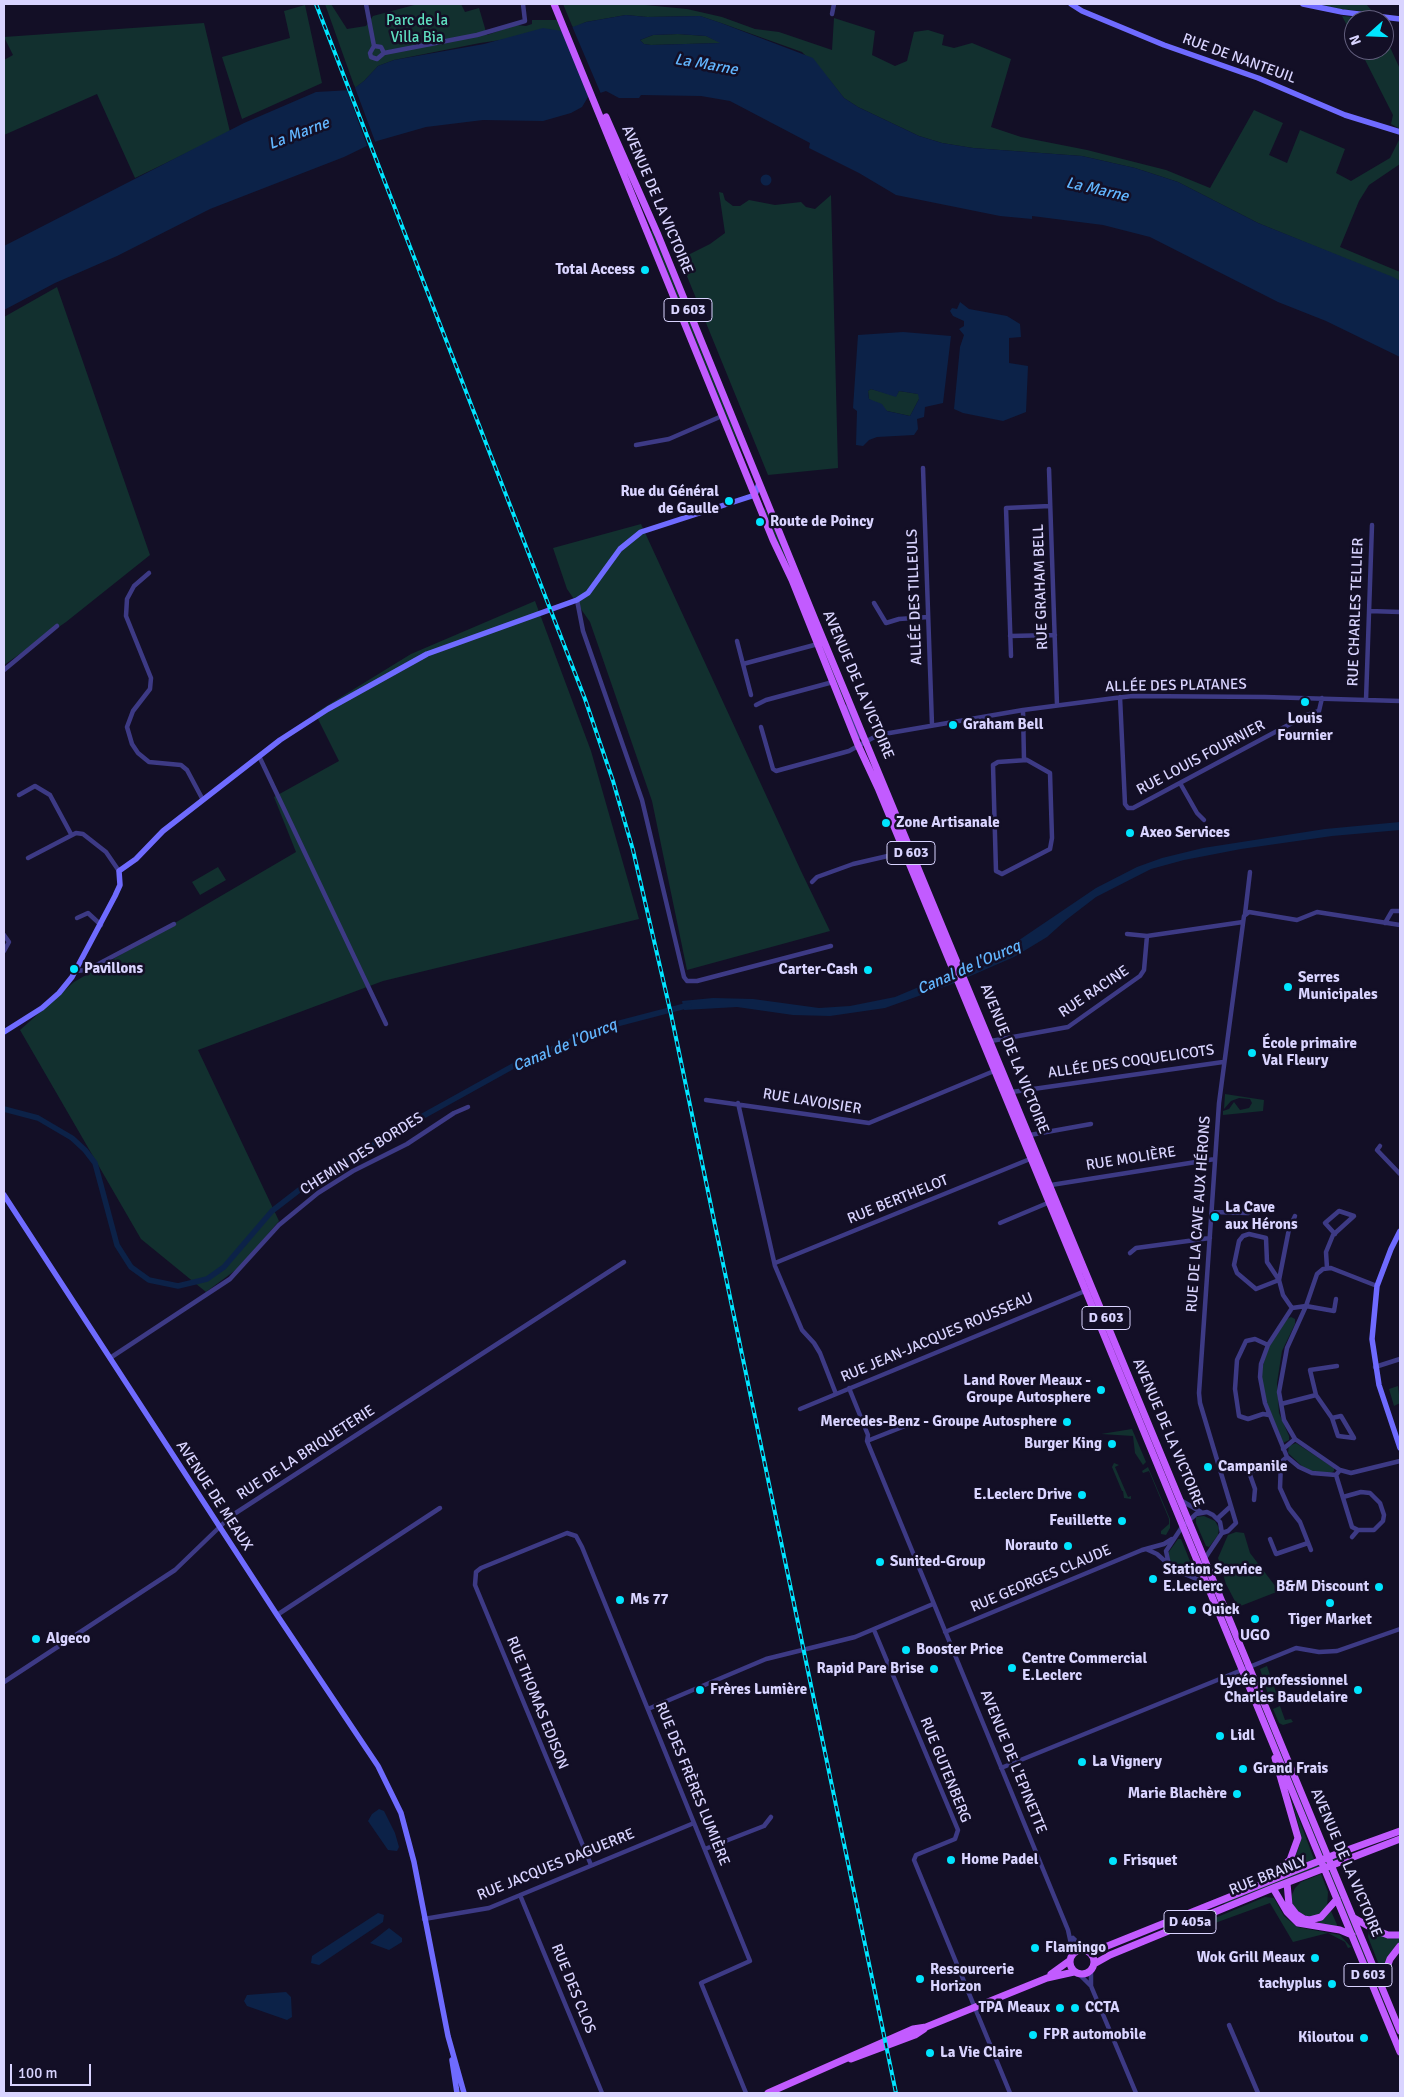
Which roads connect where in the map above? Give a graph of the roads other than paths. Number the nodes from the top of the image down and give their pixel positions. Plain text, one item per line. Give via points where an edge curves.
1 (366, 4) edge
2 (523, 4) edge
3 (554, 4) edge
4 (558, 4) edge
5 (834, 4) edge
6 (1068, 4) edge
7 (1303, 4) edge
8 (832, 14) dead end
9 (1400, 19) edge
10 (564, 24) junction
11 (374, 46) junction
12 (384, 53) junction
13 (596, 100) junction
14 (1400, 132) edge
15 (722, 416) junction
16 (636, 445) dead end
17 (923, 468) dead end
18 (1049, 469) dead end
19 (759, 480) junction
20 (755, 496) junction
21 (1050, 506) junction
22 (1372, 525) dead end
23 (782, 536) junction
24 (150, 573) dead end
25 (576, 600) junction
26 (874, 603) dead end
27 (1369, 611) junction
28 (1400, 612) edge
29 (928, 617) junction
30 (57, 626) dead end
31 (1055, 635) junction
32 (1010, 636) junction
33 (736, 641) dead end
34 (818, 644) junction
35 (1011, 656) dead end
36 (743, 664) junction
37 (4, 670) edge
38 (832, 682) junction
39 (751, 695) dead end
40 (1120, 697) junction
41 (1322, 698) junction
42 (1366, 700) junction
43 (1400, 701) edge
44 (841, 702) junction
45 (756, 705) dead end
46 (1057, 705) junction
47 (1023, 710) junction
48 (932, 725) junction
49 (761, 727) dead end
50 (866, 740) junction
51 (858, 745) junction
52 (259, 756) junction
53 (1024, 760) junction
54 (1180, 783) junction
55 (19, 795) dead end
56 (203, 800) junction
57 (1204, 820) dead end
58 (71, 834) junction
59 (905, 852) junction
60 (28, 858) dead end
61 (120, 871) junction
62 (1250, 872) dead end
63 (812, 882) dead end
64 (1400, 911) edge
65 (1245, 914) junction
66 (78, 918) dead end
67 (1243, 922) junction
68 (1385, 923) junction
69 (174, 924) dead end
70 (101, 925) junction
71 (1400, 925) edge
72 (1127, 934) dead end
73 (4, 935) edge
74 (1147, 936) junction
75 (831, 946) dead end
76 (4, 951) edge
77 (956, 967) junction
78 (75, 971) junction
79 (962, 982) junction
80 (386, 1024) dead end
81 (4, 1032) edge
82 (991, 1041) junction
83 (1224, 1062) junction
84 (994, 1071) junction
85 (1012, 1092) junction
86 (706, 1100) dead end
87 (738, 1103) junction
88 (749, 1105) junction
89 (468, 1107) dead end
90 (739, 1113) junction
91 (1091, 1124) dead end
92 (1030, 1135) junction
93 (1380, 1146) dead end
94 (1215, 1158) junction
95 (1030, 1159) junction
96 (1400, 1174) edge
97 (1051, 1185) junction
98 (4, 1195) edge
99 (1050, 1202) junction
100 (1253, 1210) dead end
101 (1212, 1212) junction
102 (1295, 1216) dead end
103 (1000, 1223) dead end
104 (1400, 1231) edge
105 (1270, 1232) dead end
106 (1335, 1234) junction
107 (1210, 1238) junction
108 (1266, 1238) junction
109 (1130, 1253) dead end
110 (624, 1262) dead end
111 (775, 1263) junction
112 (1327, 1268) junction
113 (1279, 1280) junction
114 (1378, 1286) junction
115 (1085, 1290) junction
116 (1336, 1299) dead end
117 (1306, 1306) junction
118 (1292, 1308) junction
119 (1268, 1345) junction
120 (110, 1358) junction
121 (1400, 1359) edge
122 (1338, 1366) dead end
123 (1375, 1367) junction
124 (849, 1388) junction
125 (836, 1394) junction
126 (1316, 1395) junction
127 (1281, 1404) junction
128 (800, 1409) dead end
129 (1270, 1415) junction
130 (1332, 1418) junction
131 (910, 1424) dead end
132 (1295, 1438) junction
133 (867, 1441) junction
134 (1400, 1448) edge
135 (1284, 1449) junction
136 (1287, 1456) junction
137 (1400, 1461) edge
138 (1281, 1462) junction
139 (1340, 1470) junction
140 (1336, 1475) junction
141 (1343, 1497) junction
142 (1254, 1500) dead end
143 (1182, 1502) junction
144 (1230, 1506) junction
145 (440, 1508) dead end
146 (1201, 1512) junction
147 (1218, 1518) junction
148 (1189, 1519) junction
149 (219, 1526) junction
150 (1182, 1527) junction
151 (1358, 1530) junction
152 (1222, 1534) junction
153 (1352, 1538) dead end
154 (1172, 1539) junction
155 (1270, 1539) dead end
156 (1308, 1543) junction
157 (1146, 1549) junction
158 (1311, 1550) dead end
159 (1206, 1559) junction
160 (497, 1560) joint
161 (1169, 1565) junction
162 (1199, 1567) junction
163 (1182, 1573) junction
164 (1206, 1584) junction
165 (933, 1604) junction
166 (1219, 1614) junction
167 (277, 1615) junction
168 (1400, 1629) edge
169 (874, 1630) junction
170 (945, 1632) junction
171 (1250, 1665) junction
172 (1241, 1669) junction
173 (4, 1682) edge
174 (648, 1709) junction
175 (1275, 1727) junction
176 (1272, 1740) junction
177 (1001, 1768) junction
178 (771, 1817) dead end
179 (694, 1823) junction
180 (1400, 1831) edge
181 (1400, 1839) edge
182 (1319, 1845) junction
183 (705, 1850) junction
184 (591, 1865) junction
185 (1287, 1882) junction
186 (1258, 1886) junction
187 (1274, 1888) junction
188 (520, 1895) junction
189 (1337, 1899) junction
190 (1354, 1918) junction
191 (424, 1919) junction
192 (1068, 1930) junction
193 (1352, 1935) junction
194 (1400, 1935) edge
195 (1400, 1946) edge
196 (1088, 1952) junction
197 (1074, 1953) junction
198 (1070, 1962) junction
199 (1093, 1968) junction
200 (1077, 1974) junction
201 (1047, 1978) junction
202 (1381, 1984) junction
203 (1091, 1986) junction
204 (974, 2007) junction
205 (1230, 2025) dead end
206 (1400, 2031) edge
207 (448, 2036) junction
208 (1400, 2052) edge
209 (457, 2093) edge
210 (464, 2093) edge
211 (602, 2093) edge
212 (746, 2093) edge
213 (768, 2093) edge
214 (1010, 2093) edge
215 (1136, 2093) edge
216 (1258, 2093) edge

1 - 11 street
2 - 12 street via 525,22
3 - 10 main road, D 603
4 - 10 main road, D 603
5 - 8 street
6 - 14 street, RUE DE NANTEUIL via 1340,113
7 - 9 street
10 - 13 main road, D 603
11 - 12 street via 381,47
11 - 12 street via 370,52 373,58 379,59
13 - 15 main road, AVENUE DE LA VICTOIRE / D 603
13 - 19 main road, AVENUE DE LA VICTOIRE / D 603 via 658,235
15 - 16 street via 669,439
15 - 20 main road, AVENUE DE LA VICTOIRE / D 603
17 - 29 street, ALLÉE DES TILLEULS
18 - 21 street, RUE GRAHAM BELL
19 - 20 street
19 - 23 main road, AVENUE DE LA VICTOIRE / D 603
20 - 23 street via 763,498 775,529
20 - 25 street via 646,530 620,549 588,593
20 - 34 main road, AVENUE DE LA VICTOIRE / D 603
21 - 31 street, RUE GRAHAM BELL
21 - 32 street via 1006,508
22 - 27 street, RUE CHARLES TELLIER
23 - 50 main road, AVENUE DE LA VICTOIRE / D 603
24 - 56 street via 134,586 127,599 126,616 151,678 150,689 133,711 127,727 138,753 149,762 181,765
25 - 52 street via 427,654 328,709
25 - 75 street via 583,631 642,800 684,977 687,981 697,981
26 - 29 street via 886,623 899,618
27 - 28 street
27 - 42 street, RUE CHARLES TELLIER
29 - 48 street, ALLÉE DES TILLEULS
30 - 37 street
31 - 32 street
31 - 46 street, RUE GRAHAM BELL
32 - 35 street
33 - 36 street
34 - 36 street
34 - 38 main road, AVENUE DE LA VICTOIRE / D 603
36 - 39 street
38 - 44 main road, AVENUE DE LA VICTOIRE / D 603
38 - 45 street
40 - 41 street, ALLÉE DES PLATANES
40 - 46 street, ALLÉE DES PLATANES
40 - 54 street, RUE LOUIS FOURNIER via 1125,804 1133,808
41 - 42 street, ALLÉE DES PLATANES
41 - 54 street, RUE LOUIS FOURNIER via 1319,711
42 - 43 street, ALLÉE DES PLATANES
44 - 50 street via 859,736
44 - 51 main road, AVENUE DE LA VICTOIRE / D 603
46 - 47 street, ALLÉE DES PLATANES
47 - 48 street, ALLÉE DES PLATANES
47 - 53 street
48 - 50 street, ALLÉE DES PLATANES
49 - 51 street, ALLÉE DES PLATANES via 776,771 849,751
50 - 51 street, ALLÉE DES PLATANES
50 - 77 main road, AVENUE DE LA VICTOIRE / D 603
51 - 59 main road, AVENUE DE LA VICTOIRE / D 603
52 - 56 street
52 - 80 street
53 - 53 street via 993,765 996,871 1002,874 1050,849 1050,773
54 - 57 street
55 - 58 street via 36,786 50,795
56 - 61 street
58 - 60 street
58 - 61 street via 83,834 106,852
59 - 63 street via 853,864 817,877
59 - 77 main road, AVENUE DE LA VICTOIRE / D 603 via 928,913
61 - 70 street via 120,885
62 - 65 street
64 - 68 street via 1392,911
65 - 67 street, RUE DE LA CAVE AUX HÉRONS
65 - 68 street via 1297,920 1317,912
66 - 70 street via 88,913
67 - 74 street
67 - 83 street, RUE DE LA CAVE AUX HÉRONS
68 - 71 street
69 - 78 street via 87,970
70 - 78 street
72 - 74 street
73 - 76 street via 9,942
74 - 82 street, RUE RACINE via 1144,970 1140,976 1068,1027
77 - 79 main road, AVENUE DE LA VICTOIRE / D 603
78 - 81 street via 59,993 42,1008
79 - 82 main road, AVENUE DE LA VICTOIRE / D 603 via 970,990
79 - 84 main road, AVENUE DE LA VICTOIRE / D 603
82 - 85 main road, AVENUE DE LA VICTOIRE / D 603
83 - 85 street, ALLÉE DES COQUELICOTS
83 - 94 street, RUE DE LA CAVE AUX HÉRONS
84 - 88 street, RUE LAVOISIER via 869,1123
84 - 95 main road, AVENUE DE LA VICTOIRE / D 603
85 - 92 main road, AVENUE DE LA VICTOIRE / D 603
86 - 87 street, RUE LAVOISIER
87 - 88 street, RUE LAVOISIER
87 - 90 street
88 - 90 street
89 - 120 street, CHEMIN DES BORDES via 318,1193 279,1225 230,1279
90 - 111 street
91 - 92 street
92 - 97 main road, AVENUE DE LA VICTOIRE / D 603
93 - 96 street via 1377,1150
94 - 97 street, RUE MOLIÈRE
94 - 101 street, RUE DE LA CAVE AUX HÉRONS
95 - 99 main road, AVENUE DE LA VICTOIRE / D 603
95 - 111 street, RUE BERTHELOT
97 - 143 main road, AVENUE DE LA VICTOIRE / D 603
98 - 120 street, AVENUE DE MEAUX
99 - 103 street
99 - 115 main road, AVENUE DE LA VICTOIRE / D 603
100 - 101 street via 1248,1214
101 - 107 street, RUE DE LA CAVE AUX HÉRONS
102 - 113 street via 1288,1229
104 - 114 street
105 - 108 street
106 - 106 street via 1326,1223 1339,1211 1354,1216
106 - 112 street via 1326,1252
107 - 109 street via 1136,1248
107 - 144 street, RUE DE LA CAVE AUX HÉRONS via 1199,1398
108 - 113 street via 1267,1262
108 - 113 street via 1249,1234 1238,1241 1234,1265 1237,1273 1256,1289
110 - 149 street, RUE DE LA BRIQUETERIE
111 - 125 street via 802,1330 820,1353
112 - 114 street
112 - 117 street via 1315,1277
113 - 118 street via 1283,1295
114 - 123 street via 1372,1328
115 - 124 street, RUE JEAN-JACQUES ROUSSEAU
115 - 150 main road, AVENUE DE LA VICTOIRE / D 603
116 - 117 street via 1334,1311
117 - 118 street
117 - 127 street via 1283,1362 1279,1392
118 - 119 street
119 - 129 street via 1260,1377
119 - 129 street via 1255,1339 1246,1341 1237,1360 1236,1388 1239,1416 1248,1419
120 - 149 street, AVENUE DE MEAUX
121 - 123 street
122 - 126 street via 1310,1370
123 - 134 street
124 - 125 street, RUE JEAN-JACQUES ROUSSEAU
124 - 133 street via 868,1435
125 - 128 street, RUE JEAN-JACQUES ROUSSEAU
126 - 127 street
126 - 130 street
127 - 132 street via 1284,1420
129 - 135 street
130 - 130 street via 1341,1416 1354,1438 1338,1436
131 - 133 street
132 - 135 street
132 - 139 street
133 - 165 street
135 - 136 street
136 - 138 street
136 - 140 street via 1312,1473
137 - 139 street via 1351,1473
138 - 142 street via 1249,1472 1255,1490
138 - 156 street via 1279,1478 1284,1498 1300,1522
139 - 140 street
140 - 141 street
141 - 151 street via 1352,1527
141 - 151 street via 1366,1492 1380,1504 1383,1521 1374,1530
143 - 146 street
143 - 148 main road, AVENUE DE LA VICTOIRE / D 603
144 - 147 street
144 - 152 street, RUE DE LA CAVE AUX HÉRONS via 1236,1523
145 - 167 street
146 - 147 street
146 - 148 street
147 - 152 street
148 - 150 street
148 - 159 main road, AVENUE DE LA VICTOIRE / D 603
149 - 167 street, AVENUE DE MEAUX
149 - 173 street, RUE DE LA BRIQUETERIE via 185,1563
150 - 154 street
150 - 162 main road, AVENUE DE LA VICTOIRE / D 603
151 - 153 street
152 - 159 street
154 - 157 street, RUE GEORGES CLAUDE
154 - 161 street via 1166,1551
155 - 156 street via 1276,1554
156 - 158 street
157 - 161 street
157 - 170 street, RUE GEORGES CLAUDE
159 - 162 street
159 - 171 main road, AVENUE DE LA VICTOIRE / D 603
160 - 174 street, RUE DES FRÈRES LUMIÈRE via 567,1533 576,1536
160 - 184 street, RUE THOMAS EDISON via 476,1572 475,1585
161 - 163 street
162 - 163 street
162 - 164 main road, AVENUE DE LA VICTOIRE / D 603
163 - 164 street
164 - 166 main road, AVENUE DE LA VICTOIRE / D 603
165 - 169 street
165 - 170 street, AVENUE DE L'EPINETTE
166 - 171 street via 1226,1622 1242,1662
166 - 172 main road, AVENUE DE LA VICTOIRE / D 603
167 - 191 street, AVENUE DE MEAUX via 378,1766 401,1813
168 - 171 street via 1337,1651 1296,1648
169 - 174 street via 811,1650 766,1659
169 - 204 street, RUE GUTENBERG via 958,1830 955,1839 916,1855 914,1860
170 - 177 street, AVENUE DE L'EPINETTE
171 - 172 street
171 - 175 main road, AVENUE DE LA VICTOIRE / D 603
172 - 175 street via 1248,1672 1265,1714
172 - 176 main road, AVENUE DE LA VICTOIRE / D 603
172 - 177 street
174 - 179 street, RUE DES FRÈRES LUMIÈRE
175 - 182 main road, AVENUE DE LA VICTOIRE / D 603
176 - 182 main road, AVENUE DE LA VICTOIRE / D 603
176 - 186 main road via 1274,1758 1298,1838 1290,1860
177 - 192 street, AVENUE DE L'EPINETTE
178 - 183 street via 764,1826
179 - 183 street, RUE DES FRÈRES LUMIÈRE
179 - 184 street, RUE JACQUES DAGUERRE
180 - 186 main road, RUE BRANLY / D 405a
181 - 185 main road, RUE BRANLY / D 405a
182 - 189 main road, AVENUE DE LA VICTOIRE / D 603
182 - 190 main road, AVENUE DE LA VICTOIRE / D 603
183 - 212 street, RUE DES FRÈRES LUMIÈRE via 750,1961 701,1984
184 - 188 street, RUE JACQUES DAGUERRE
185 - 187 main road, RUE BRANLY / D 405a
185 - 189 main road via 1289,1905 1304,1919 1322,1917
186 - 196 main road, RUE BRANLY / D 405a
187 - 193 main road via 1287,1912 1298,1923
187 - 199 main road, RUE BRANLY / D 405a via 1110,1955
188 - 191 street, RUE JACQUES DAGUERRE via 489,1908
188 - 211 street, RUE DES CLOS
189 - 193 main road, AVENUE DE LA VICTOIRE / D 603
190 - 194 main road via 1388,1935
190 - 202 main road, AVENUE DE LA VICTOIRE / D 603
191 - 207 street, AVENUE DE MEAUX
192 - 196 street, AVENUE DE L'EPINETTE via 1078,1945
192 - 197 street, AVENUE DE L'EPINETTE
193 - 208 main road, AVENUE DE LA VICTOIRE / D 603
195 - 202 main road via 1390,1959
196 - 197 main road via 1080,1950
196 - 199 main road
197 - 198 main road
198 - 200 main road
198 - 201 main road
199 - 200 main road
199 - 203 street
200 - 201 main road
200 - 203 street
201 - 204 main road
202 - 206 main road, AVENUE DE LA VICTOIRE / D 603
203 - 215 street
204 - 213 main road
204 - 214 street
205 - 216 street
207 - 209 street
207 - 210 street

